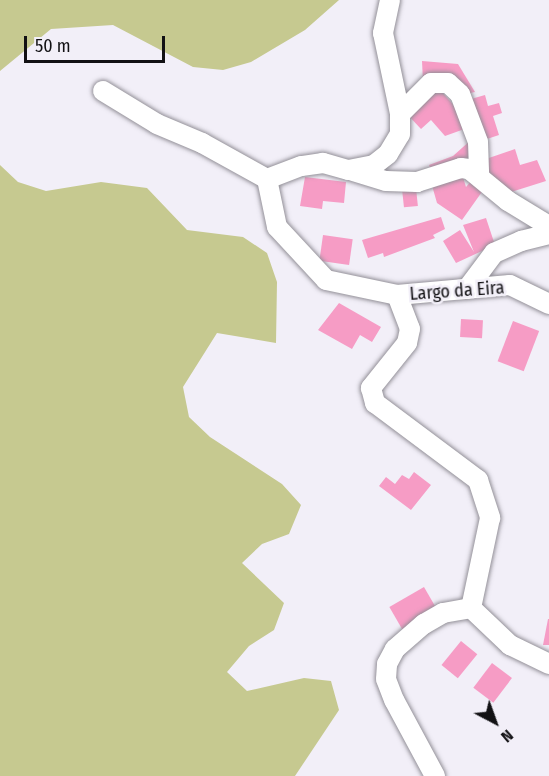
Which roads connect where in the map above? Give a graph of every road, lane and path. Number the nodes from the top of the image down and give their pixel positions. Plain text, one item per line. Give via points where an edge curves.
1 (390, 0) edge
2 (103, 92) dead end
3 (400, 114) junction
4 (348, 170) junction
5 (479, 176) junction
6 (267, 179) junction
7 (549, 226) edge
8 (549, 234) edge
9 (467, 289) junction
10 (397, 295) junction
11 (549, 304) edge
12 (471, 608) junction
13 (549, 664) edge
14 (435, 776) edge

1 - 3 street via 383,33
2 - 6 street
3 - 4 street via 400,134 388,154 374,165
3 - 5 street via 431,83 448,83 460,94 478,142
4 - 5 street via 393,182 435,179 460,168
4 - 6 street via 323,163 301,166
5 - 7 street via 508,201
6 - 10 street, Largo da Eira via 277,227 326,280
8 - 9 street via 494,253
9 - 10 street, Largo da Eira
9 - 11 street, Largo da Eira via 510,285
10 - 12 street via 410,329 407,343 371,388 375,403 481,486 490,518
12 - 13 street via 510,645
12 - 14 street via 443,613 424,624 395,649 387,664 386,679 394,700

